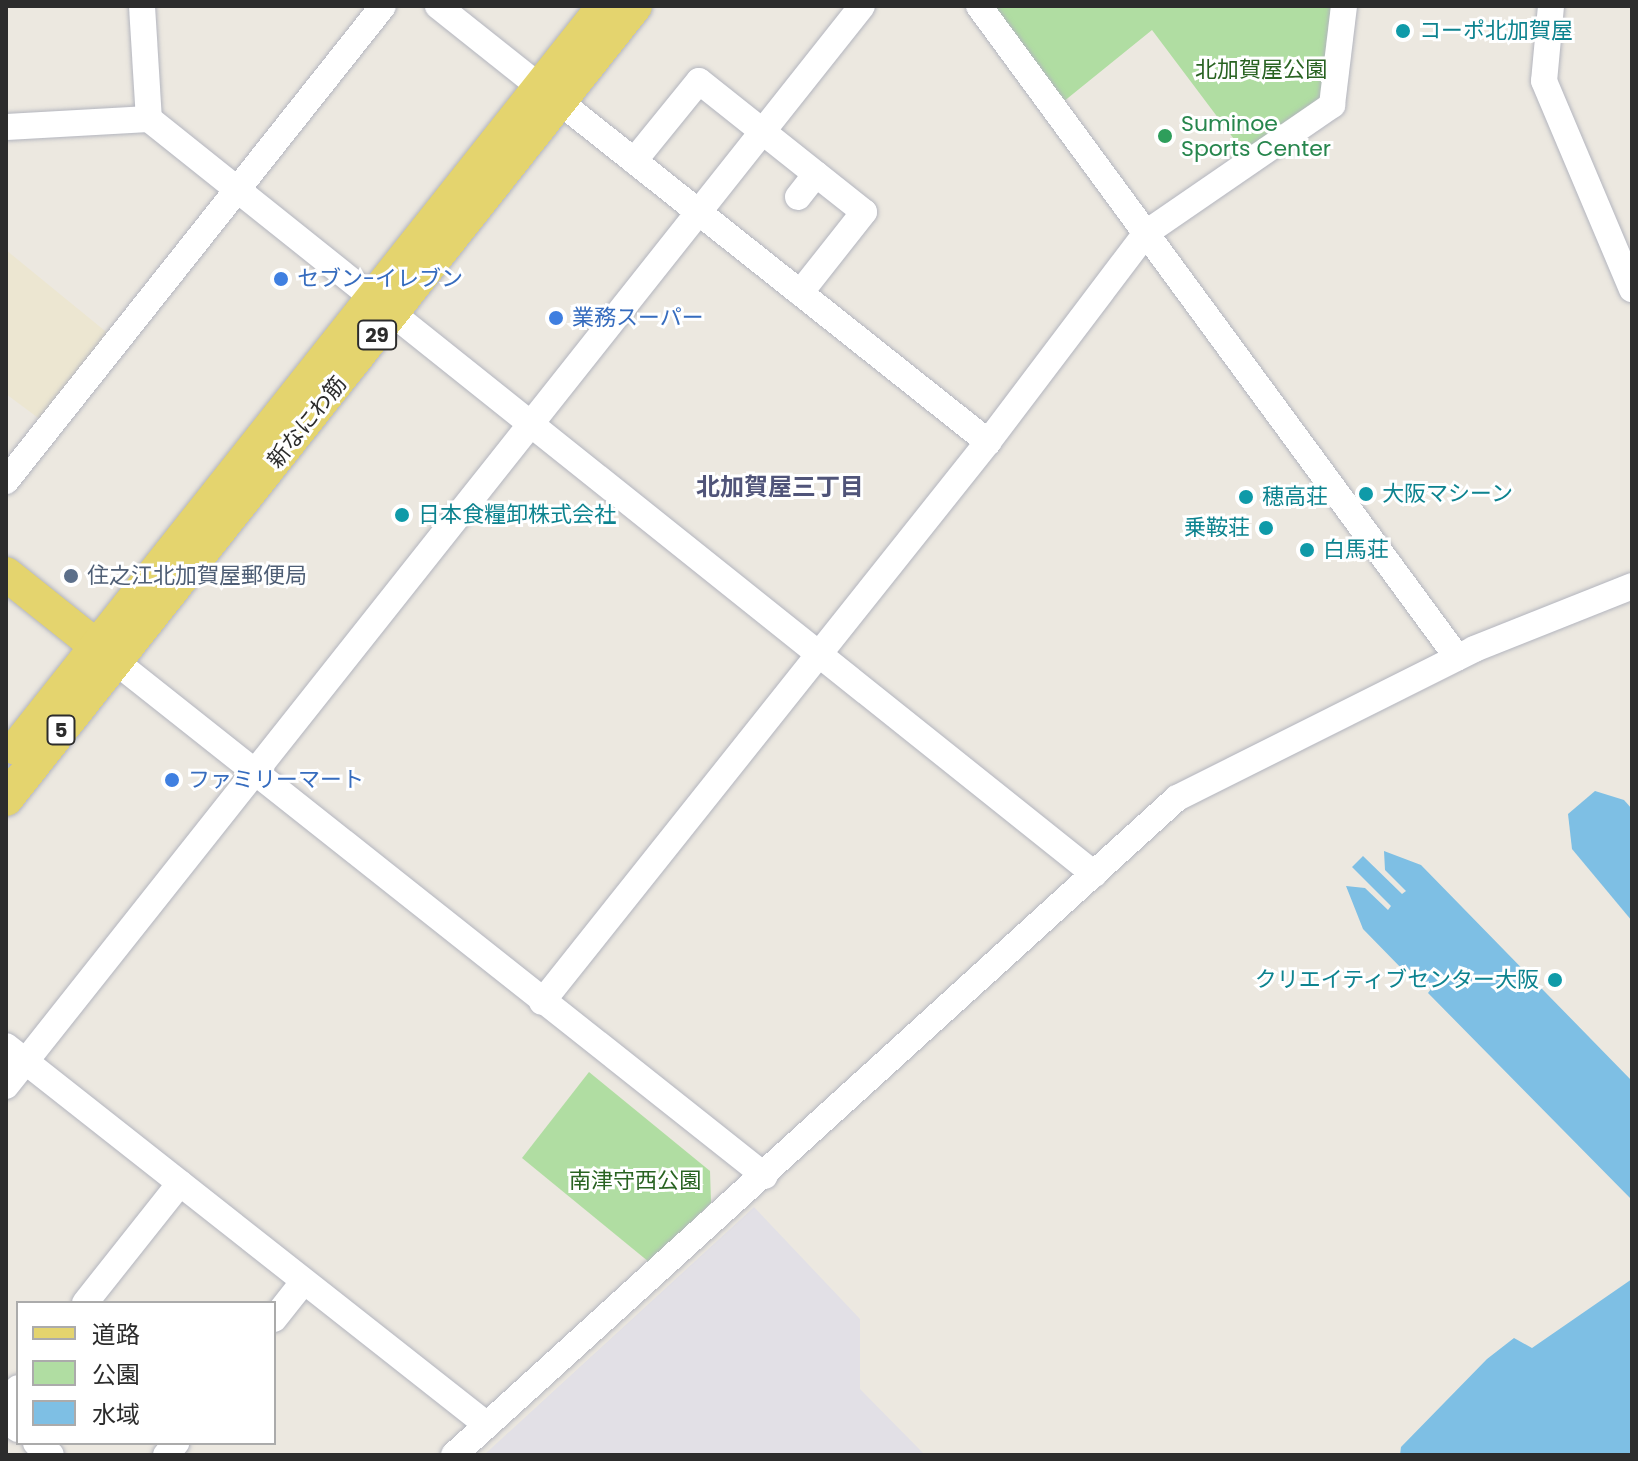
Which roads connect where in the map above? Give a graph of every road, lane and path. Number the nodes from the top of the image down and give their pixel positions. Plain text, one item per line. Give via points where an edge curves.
1 (142, 6) edge
2 (383, 6) edge
3 (438, 6) edge
4 (604, 6) edge
5 (635, 6) edge
6 (862, 6) edge
7 (979, 6) edge
8 (1344, 6) edge
9 (1551, 6) edge
10 (550, 94) junction
11 (149, 119) junction
12 (6, 127) edge
13 (762, 131) junction
14 (634, 161) junction
15 (816, 174) junction
16 (238, 191) junction
17 (798, 197) dead end
18 (698, 212) junction
19 (1146, 233) junction
20 (1632, 289) edge
21 (800, 293) junction
22 (383, 306) junction
23 (529, 424) junction
24 (988, 442) junction
25 (6, 481) edge
26 (6, 574) edge
27 (1632, 586) edge
28 (106, 653) junction
29 (820, 654) junction
30 (1457, 657) junction
31 (6, 761) edge
32 (254, 772) junction
33 (6, 799) edge
34 (1094, 874) junction
35 (542, 1002) junction
36 (16, 1054) edge
37 (6, 1086) edge
38 (765, 1176) junction
39 (180, 1183) junction
40 (304, 1281) junction
41 (87, 1301) edge
42 (276, 1316) edge
43 (487, 1425) junction
44 (454, 1455) edge

1 - 11 street
2 - 16 street
3 - 10 street
4 - 10 main road, 新なにわ筋 / 29
5 - 10 main road, 新なにわ筋 / 29
6 - 13 street
7 - 19 street
8 - 19 street via 1332,105
9 - 20 street via 1544,81
10 - 14 street
10 - 22 main road, 新なにわ筋 / 29
11 - 12 street
11 - 16 street
13 - 14 street via 699,81
13 - 15 street
13 - 18 street
14 - 18 street
15 - 17 street
15 - 21 street via 864,212
16 - 22 street
16 - 25 street
18 - 21 street
18 - 23 street
19 - 24 street
19 - 30 street
21 - 24 street
22 - 23 street
22 - 28 main road, 新なにわ筋 / 29
23 - 29 street
23 - 32 street
24 - 29 street
26 - 28 main road
27 - 30 street
28 - 31 main road, 新なにわ筋 / 5
28 - 32 street
28 - 33 main road, 新なにわ筋 / 5
29 - 34 street
29 - 35 street
30 - 34 street via 1186,792
32 - 35 street
32 - 36 street
34 - 38 street
35 - 38 street
36 - 37 street
36 - 39 street
38 - 43 street
39 - 40 street
39 - 41 street
40 - 42 street
40 - 43 street
43 - 44 street

